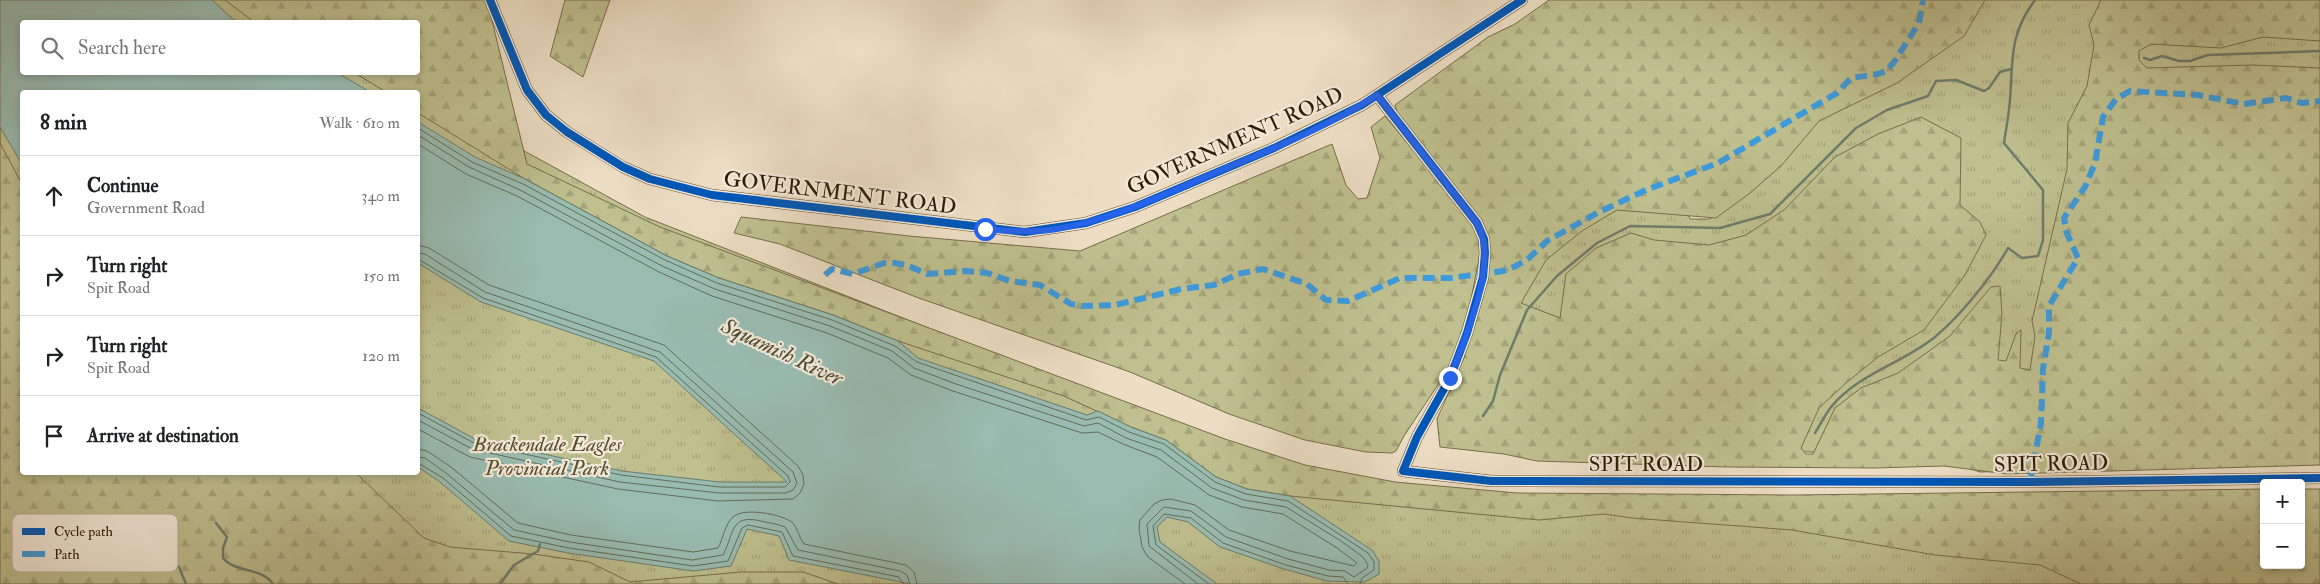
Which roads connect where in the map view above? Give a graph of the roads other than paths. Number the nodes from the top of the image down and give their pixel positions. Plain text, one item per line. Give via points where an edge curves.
1 (490, 0) edge
2 (1522, 0) edge
3 (1377, 95) junction
4 (2320, 478) edge

1 - 3 street, GOVERNMENT ROAD via 527,90 546,114 567,132 623,167 650,179 712,195 985,229 1025,232 1056,229 1127,210 1274,148
2 - 3 street, GOVERNMENT ROAD
3 - 4 street, SPIT ROAD via 1477,223 1484,239 1485,253 1467,333 1450,378 1416,437 1403,472 1492,481 2030,482

